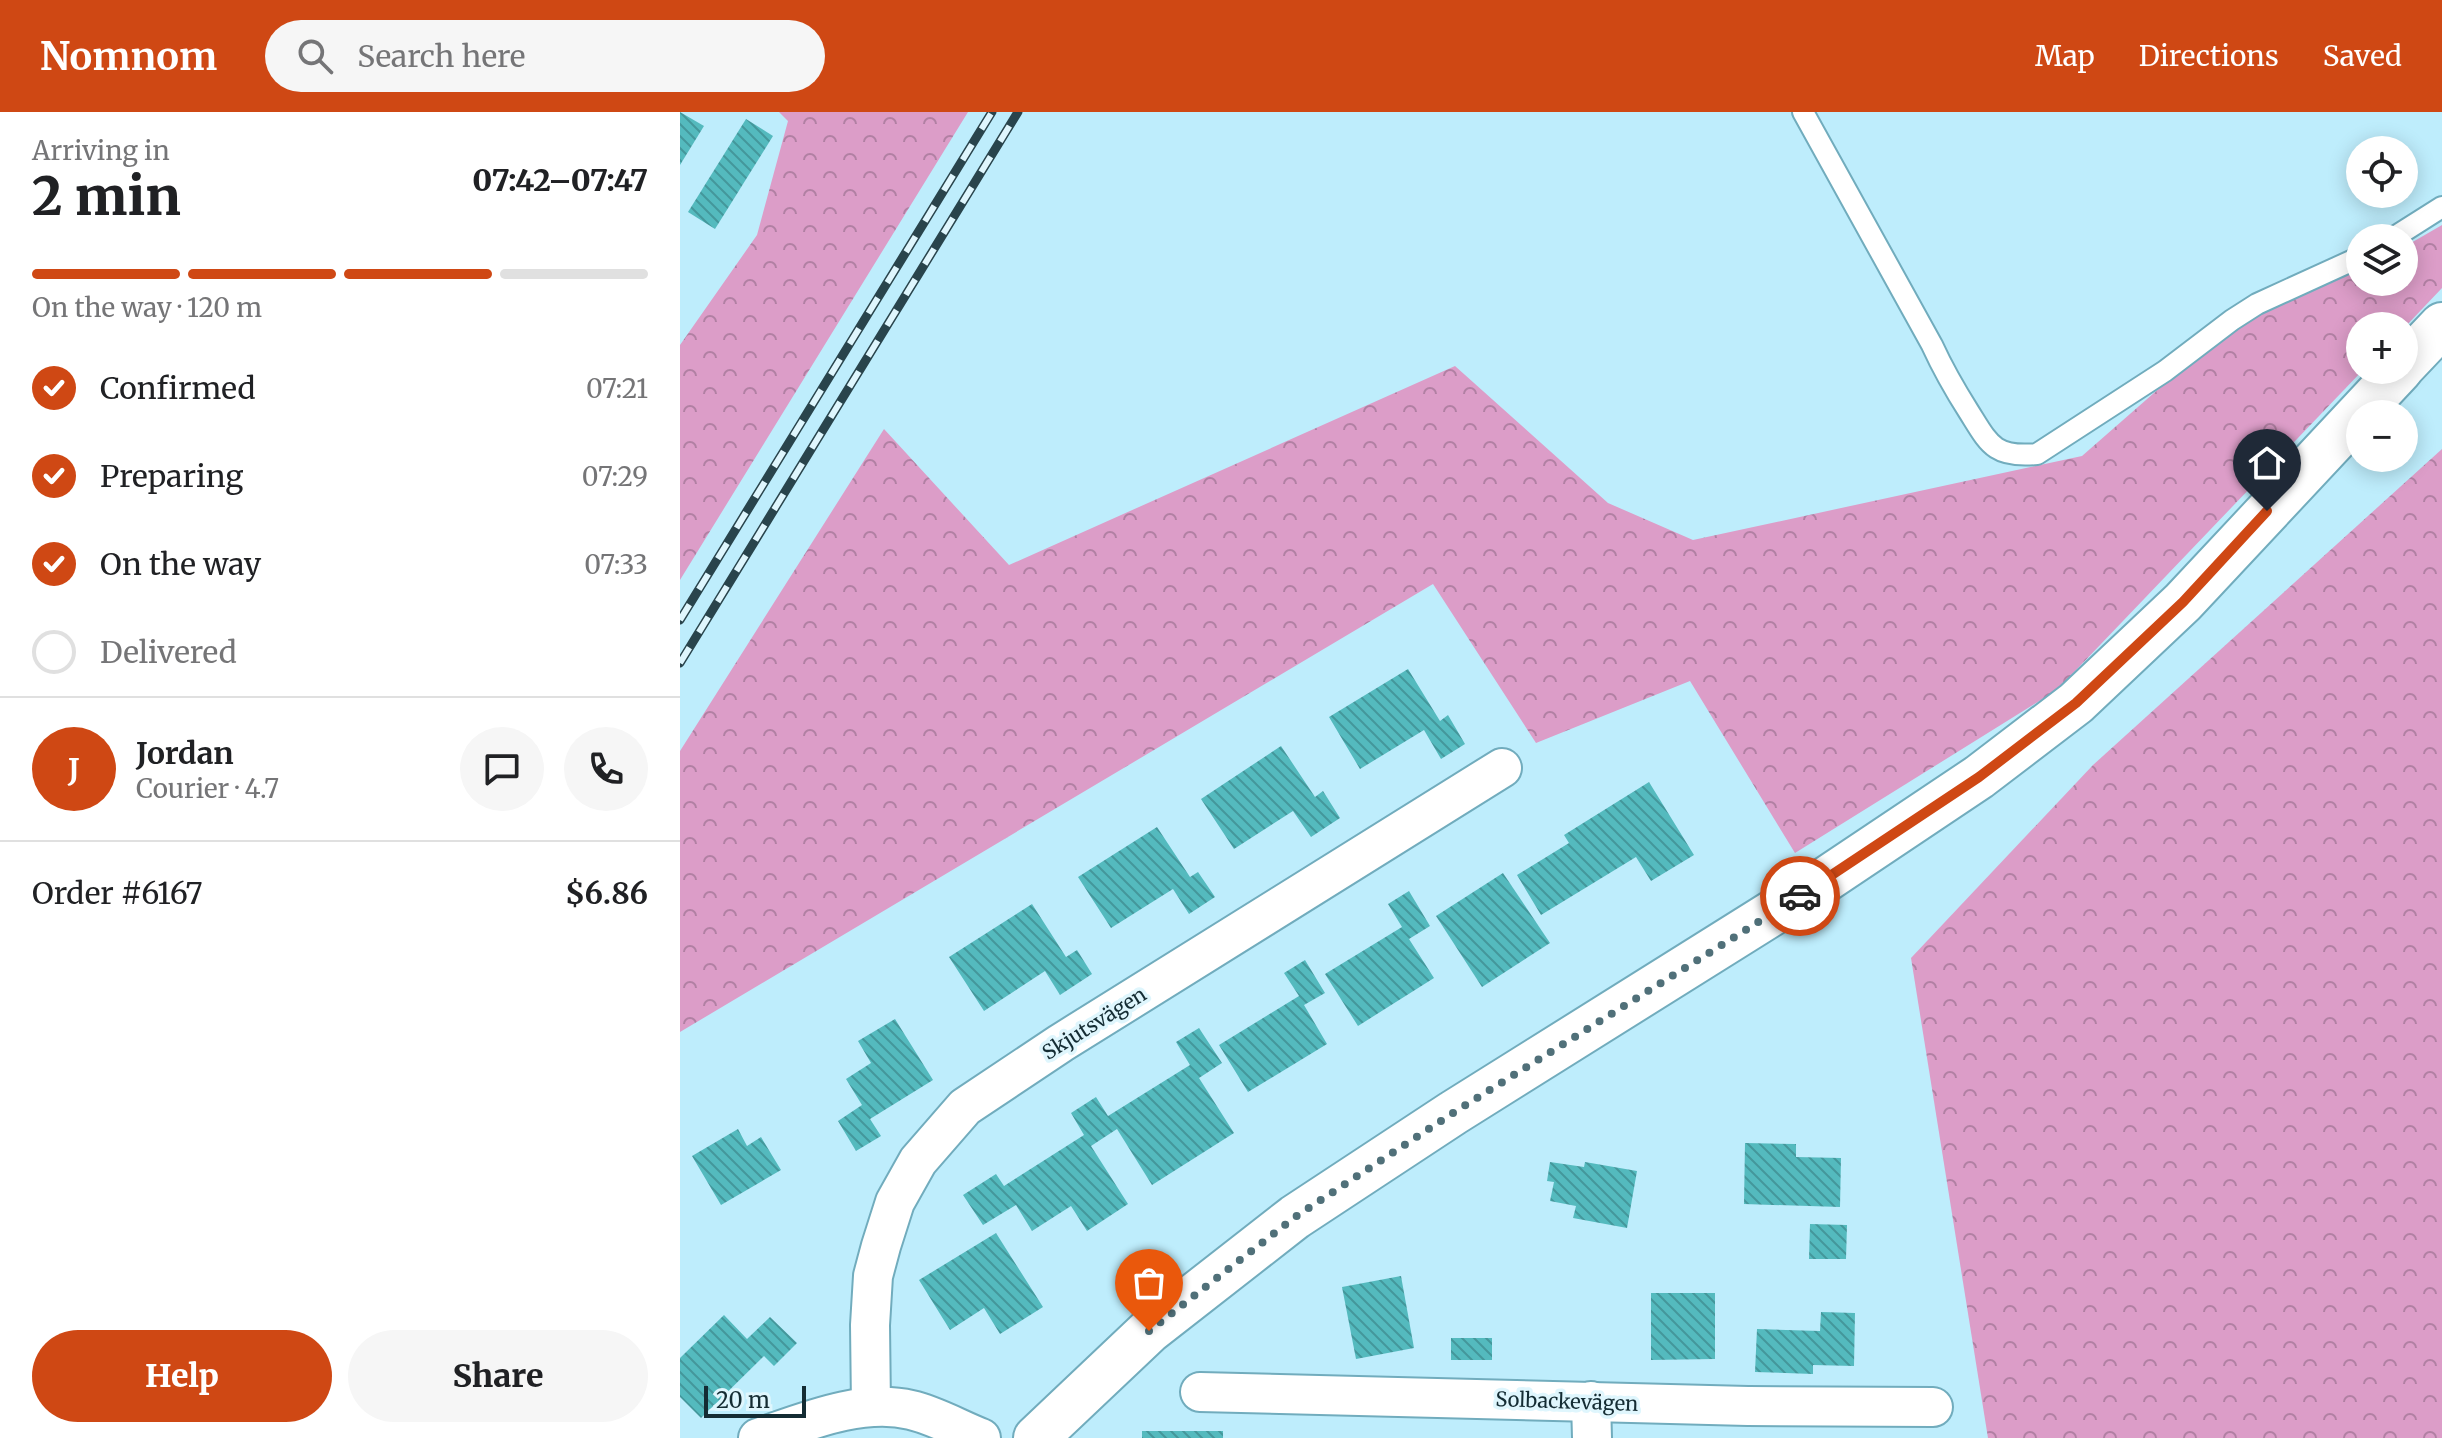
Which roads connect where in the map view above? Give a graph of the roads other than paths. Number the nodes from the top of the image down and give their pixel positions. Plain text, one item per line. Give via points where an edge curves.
1 (1803, 112) edge
2 (2442, 207) edge
3 (2415, 224) edge
4 (2346, 263) edge
5 (2442, 325) edge
6 (2418, 350) edge
7 (2387, 384) edge
8 (1502, 768) dead end
9 (1200, 1392) dead end
10 (871, 1407) junction
11 (1933, 1407) dead end
12 (1591, 1420) edge
13 (758, 1438) edge
14 (981, 1438) edge
15 (1036, 1438) edge

1 - 4 lane via 1950,384 1986,441 2003,451 2037,454 2257,304
2 - 3 lane
5 - 6 street
7 - 15 street via 2183,602 2076,703 1979,777 1838,872 1295,1217 1149,1331
8 - 10 street, Skjutsvägen via 965,1107 918,1161 895,1202 881,1246 873,1276
9 - 12 street, Solbackevägen
10 - 13 street
10 - 14 street via 911,1410
11 - 12 street, Solbackevägen via 1748,1406

